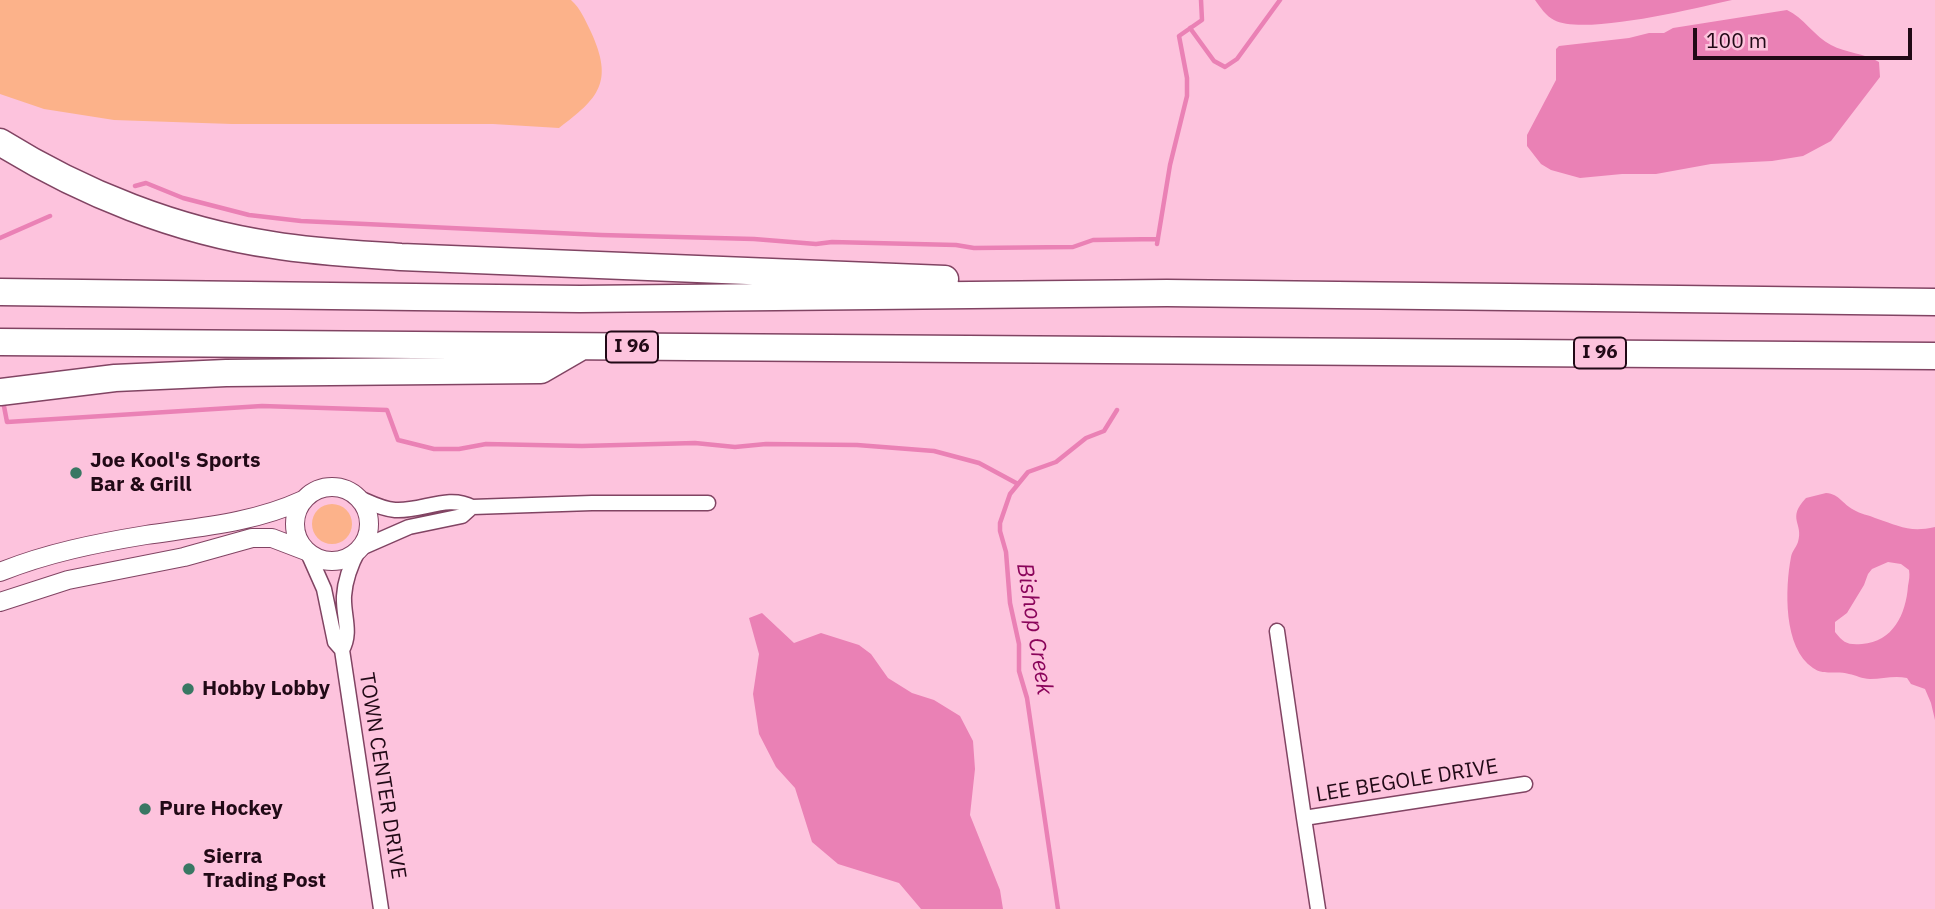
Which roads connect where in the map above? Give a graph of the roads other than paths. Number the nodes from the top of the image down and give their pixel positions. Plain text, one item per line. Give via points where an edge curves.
1 (0, 142) edge
2 (0, 292) edge
3 (1167, 293) junction
4 (1935, 302) edge
5 (0, 342) edge
6 (580, 347) junction
7 (1935, 356) edge
8 (0, 392) edge
9 (357, 497) junction
10 (303, 500) junction
11 (708, 503) dead end
12 (472, 508) junction
13 (360, 549) junction
14 (307, 552) junction
15 (0, 572) edge
16 (0, 602) edge
17 (1277, 631) dead end
18 (342, 650) junction
19 (1525, 784) dead end
20 (1304, 818) junction
21 (381, 909) edge
22 (1318, 909) edge

1 - 3 highway via 120,204 194,228 270,245 401,257 881,275
2 - 3 highway via 580,299
3 - 4 highway
5 - 6 highway, I 96
6 - 7 highway, I 96
6 - 8 highway via 541,370 212,374 115,378
9 - 10 street via 330,487
9 - 12 street via 394,510 460,501
9 - 13 street via 368,516
10 - 14 street via 295,526
10 - 15 street via 258,518 80,548
11 - 12 street
12 - 13 street via 463,516 409,527
13 - 14 street via 334,561
13 - 18 street, TOWN CENTER DRIVE via 345,587 348,640
14 - 16 street via 272,538 252,538 68,580
14 - 18 street, TOWN CENTER DRIVE via 326,598 335,642
17 - 20 street
18 - 21 street, TOWN CENTER DRIVE
19 - 20 street, LEE BEGOLE DRIVE
20 - 22 street, LEE BEGOLE DRIVE

